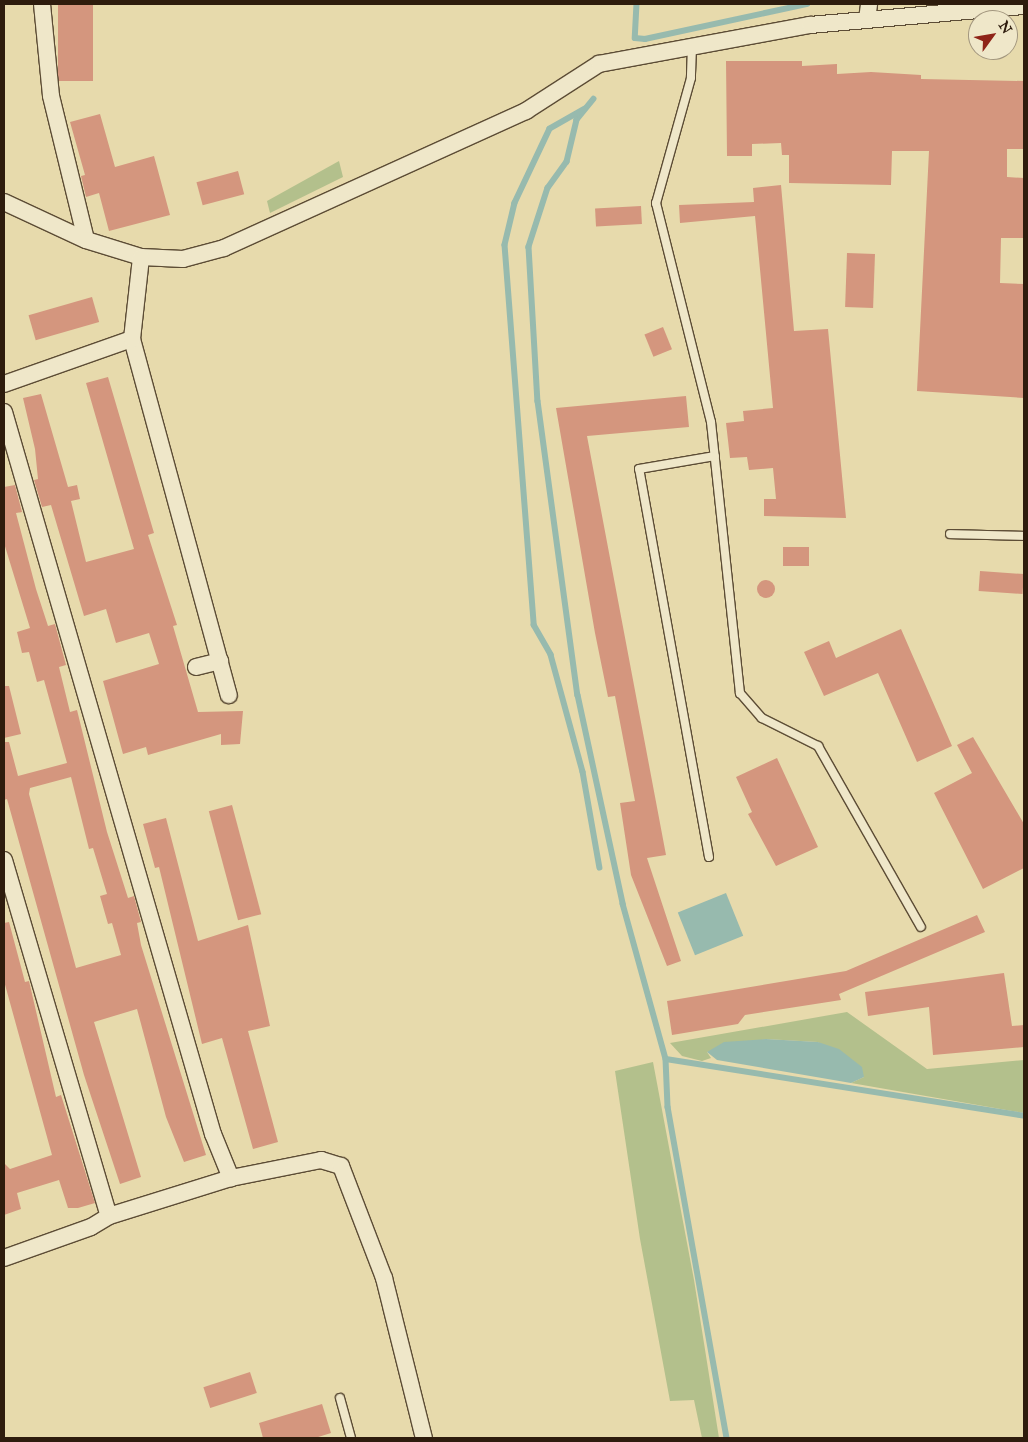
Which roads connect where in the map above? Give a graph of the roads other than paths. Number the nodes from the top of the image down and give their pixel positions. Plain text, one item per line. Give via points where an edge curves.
1 (42, 4) edge
2 (1024, 6) edge
3 (868, 11) edge
4 (692, 46) junction
5 (4, 202) edge
6 (86, 240) junction
7 (142, 257) junction
8 (132, 339) junction
9 (4, 384) edge
10 (4, 412) edge
11 (715, 456) junction
12 (950, 534) dead end
13 (1024, 536) edge
14 (220, 661) junction
15 (196, 667) dead end
16 (229, 695) dead end
17 (709, 857) dead end
18 (4, 860) edge
19 (921, 926) dead end
20 (232, 1178) junction
21 (109, 1216) junction
22 (4, 1258) edge
23 (340, 1398) dead end
24 (351, 1438) edge
25 (424, 1438) edge

1 - 6 street via 51,96
2 - 3 street
3 - 4 street
4 - 7 street via 599,64 526,111 224,248 183,259
4 - 11 lane via 690,78 656,203 711,422
5 - 6 street
6 - 7 street
7 - 8 street
8 - 9 street
8 - 14 street
10 - 20 street via 210,1124
11 - 17 lane via 639,469
11 - 19 lane via 740,693 762,718 818,746
12 - 13 lane
14 - 15 street
14 - 16 street
18 - 21 street
20 - 21 street
20 - 25 street via 321,1160 341,1166 384,1278
21 - 22 street via 91,1227
23 - 24 lane

